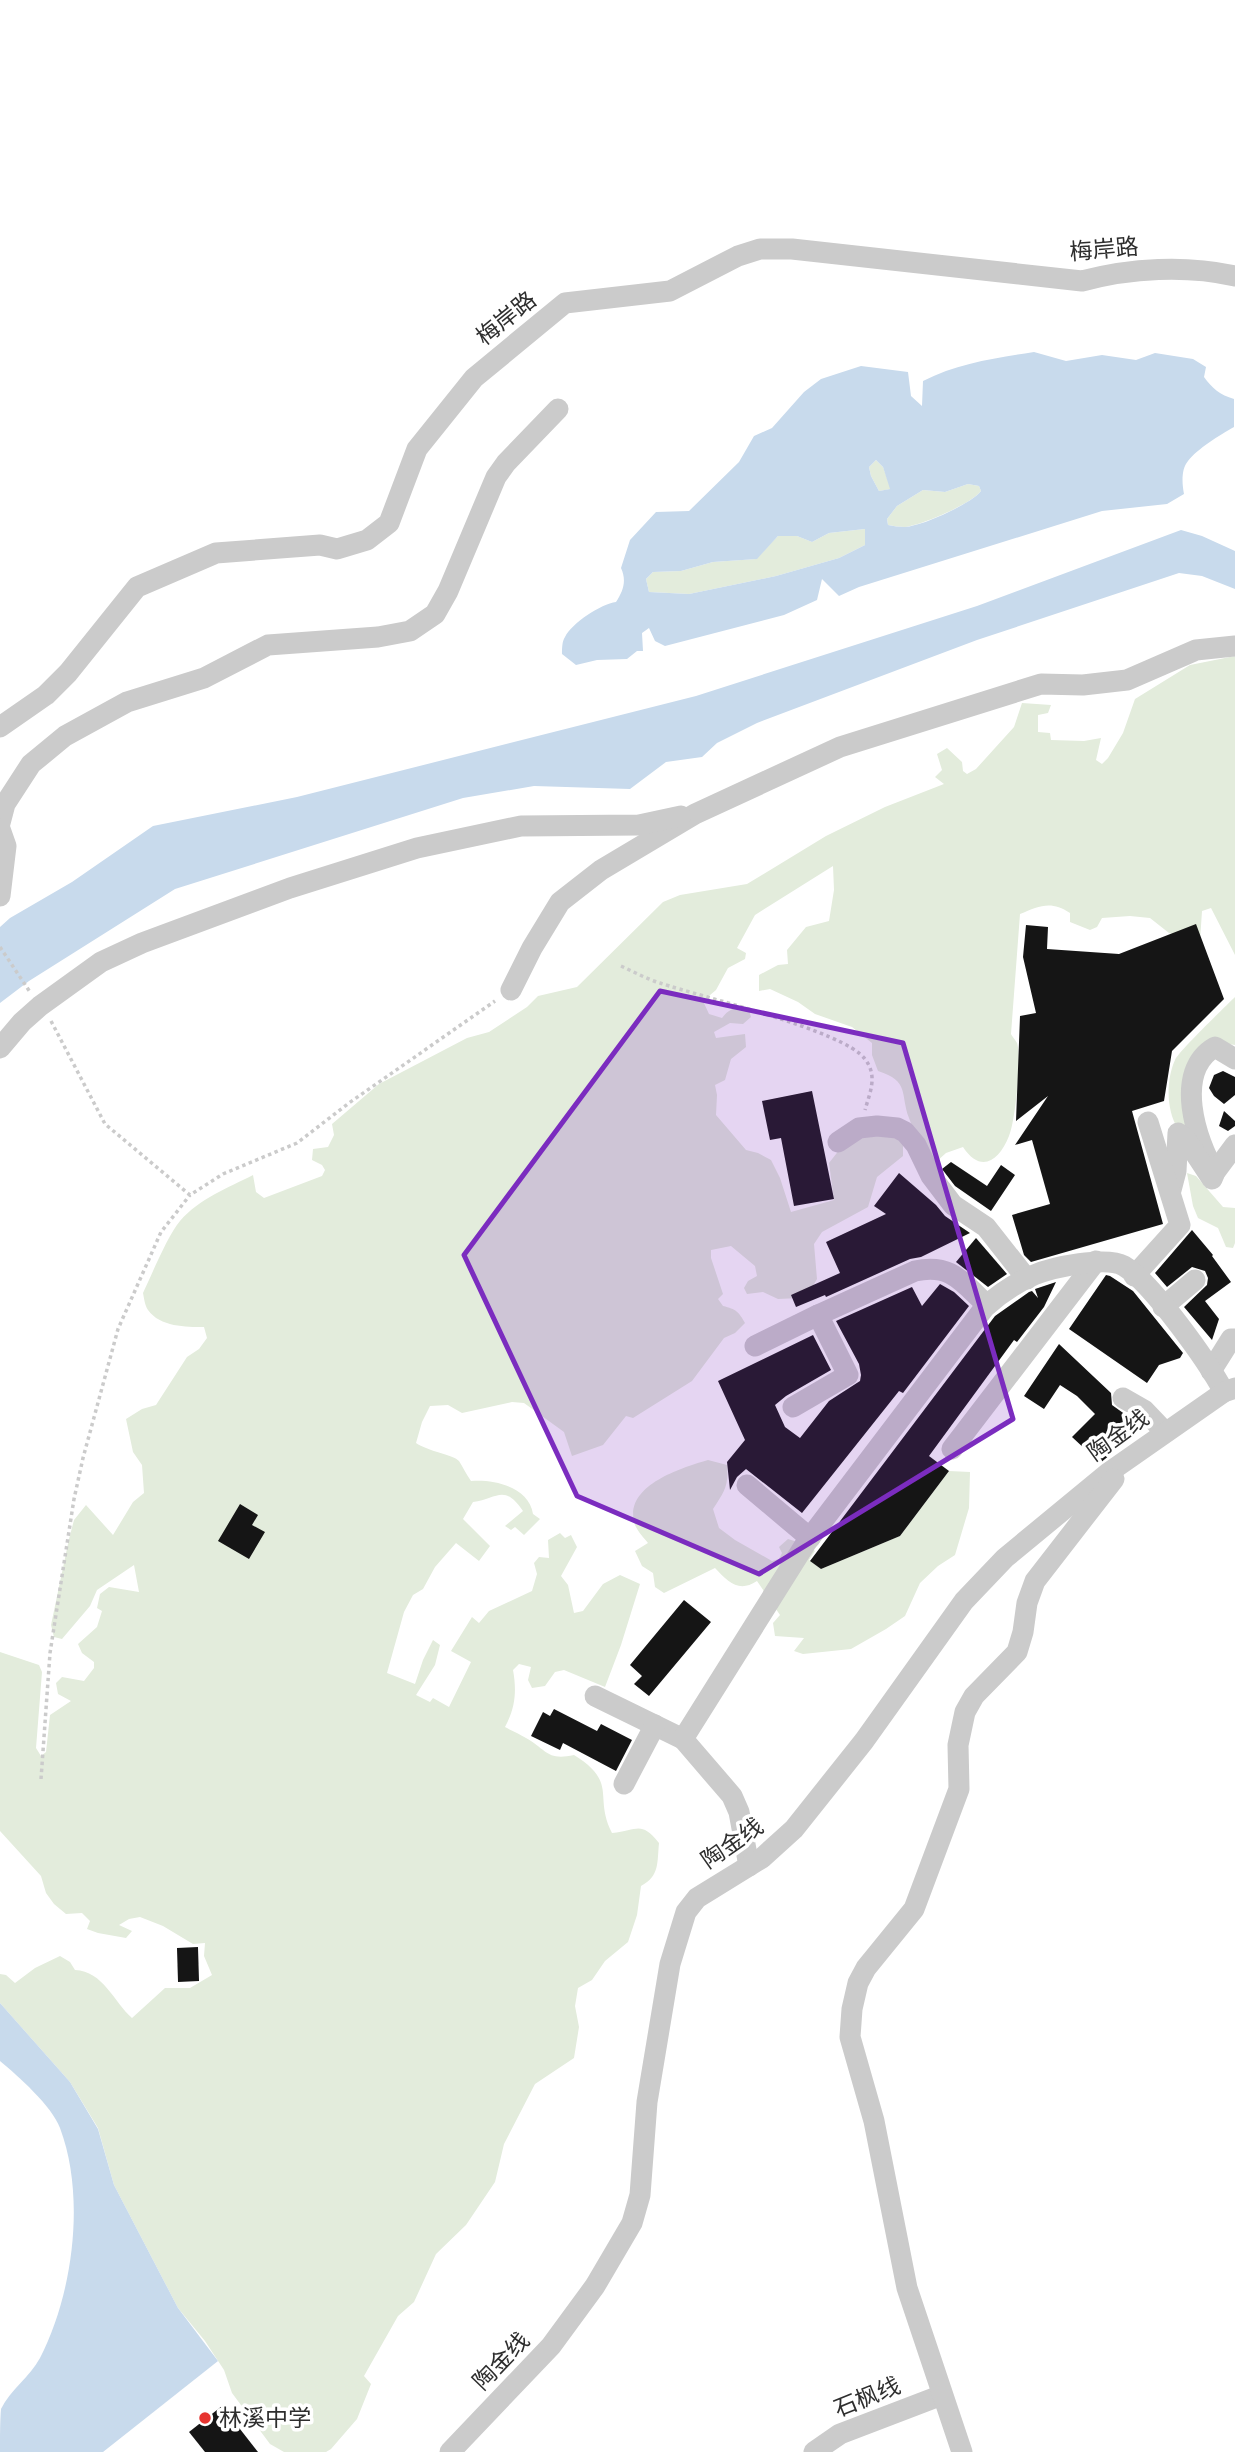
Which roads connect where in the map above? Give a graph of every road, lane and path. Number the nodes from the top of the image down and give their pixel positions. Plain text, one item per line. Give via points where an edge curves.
1 (1235, 276) edge
2 (558, 409) dead end
3 (1235, 646) edge
4 (0, 727) edge
5 (695, 814) junction
6 (0, 823) edge
7 (0, 829) edge
8 (0, 896) edge
9 (0, 947) edge
10 (621, 966) dead end
11 (511, 990) joint
12 (40, 1006) junction
13 (0, 1048) edge
14 (1235, 1059) edge
15 (1148, 1122) dead end
16 (859, 1128) junction
17 (838, 1142) dead end
18 (1235, 1145) edge
19 (1215, 1172) junction
20 (1171, 1192) junction
21 (190, 1195) junction
22 (1096, 1261) junction
23 (1134, 1276) junction
24 (1027, 1279) junction
25 (1195, 1280) dead end
26 (987, 1305) junction
27 (1163, 1307) junction
28 (818, 1315) junction
29 (1235, 1339) edge
30 (755, 1346) dead end
31 (1211, 1371) junction
32 (1230, 1390) edge
33 (1123, 1398) dead end
34 (793, 1407) dead end
35 (1165, 1432) junction
36 (952, 1450) dead end
37 (1130, 1458) junction
38 (747, 1485) dead end
39 (810, 1538) junction
40 (595, 1696) dead end
41 (655, 1725) junction
42 (683, 1739) junction
43 (41, 1779) dead end
44 (624, 1784) dead end
45 (748, 1866) junction
46 (942, 2395) junction
47 (450, 2452) edge
48 (814, 2452) edge
49 (962, 2452) edge

1 - 4 street, 梅岸路 via 1204,269 1114,273 1082,281 760,249 670,291 565,303 474,378 417,449 388,523 367,540 337,549 320,545 216,553 137,587 47,695
2 - 6 street via 496,477 435,614 410,631 378,637 268,645 204,678 127,702 65,736 31,764 5,804
3 - 5 street via 1196,650 1127,680 1041,684 840,747
5 - 11 street via 601,870 560,902
5 - 12 street via 639,825 521,826 416,848 142,943 101,962
7 - 8 street via 6,846
9 - 12 path
10 - 16 path via 658,983 854,1048 866,1060 873,1082
11 - 21 path via 297,1143 223,1174
12 - 13 street
12 - 21 path via 105,1124
14 - 19 street via 1215,1047 1207,1052 1193,1079 1192,1115 1203,1153
15 - 20 street
16 - 17 street
16 - 24 street via 877,1126 905,1132 953,1205 985,1227
18 - 19 street
19 - 20 street via 1212,1179 1178,1133
20 - 23 street via 1180,1225
21 - 43 path via 162,1231 118,1329 83,1458 50,1653
22 - 23 street via 1122,1265
22 - 24 street
22 - 36 street
23 - 27 street
24 - 26 street
25 - 27 street
26 - 28 street via 957,1278 941,1268 930,1268
26 - 39 street
27 - 31 street
28 - 30 street
28 - 34 street via 848,1375
29 - 31 street
31 - 32 street
32 - 35 street, 陶金线
33 - 35 street via 1144,1410
35 - 37 street, 陶金线
37 - 45 street, 陶金线 via 1005,1558 964,1601 864,1741 794,1829
37 - 46 street via 1035,1580 1017,1652 974,1696 965,1712 958,1745 959,1789 914,1909 866,1969 852,2009 850,2037 874,2121 907,2288
38 - 39 street
39 - 42 street
40 - 41 street
41 - 42 street
41 - 44 street
42 - 45 street via 732,1796
45 - 47 street, 陶金线 via 696,1898 686,1912 670,1964 647,2102 640,2195 632,2223 595,2286 551,2346
46 - 48 street, 石枫线 via 840,2434
46 - 49 street

